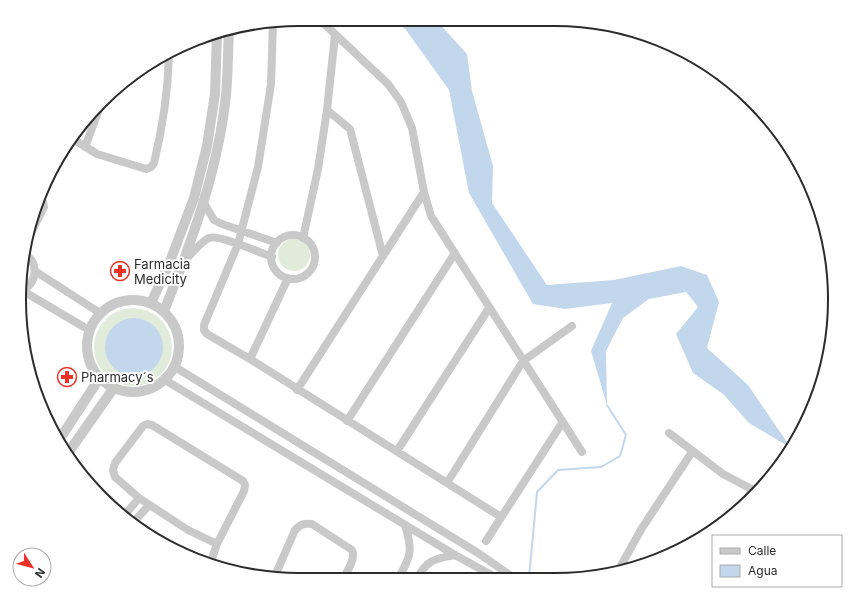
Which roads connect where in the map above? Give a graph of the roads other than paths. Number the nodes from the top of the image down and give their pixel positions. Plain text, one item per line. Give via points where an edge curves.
1 (326, 26) edge
2 (273, 28) edge
3 (229, 35) edge
4 (335, 35) junction
5 (217, 39) edge
6 (169, 60) edge
7 (327, 110) junction
8 (96, 116) edge
9 (77, 142) edge
10 (85, 147) junction
11 (424, 192) junction
12 (204, 203) junction
13 (44, 205) edge
14 (40, 215) edge
15 (242, 231) junction
16 (303, 238) junction
17 (277, 243) junction
18 (238, 244) junction
19 (455, 253) junction
20 (29, 256) edge
21 (383, 256) junction
22 (272, 257) junction
23 (184, 261) junction
24 (35, 271) junction
25 (288, 278) junction
26 (27, 288) edge
27 (26, 294) edge
28 (151, 303) junction
29 (489, 308) junction
30 (164, 310) junction
31 (100, 313) junction
32 (572, 326) dead end
33 (89, 330) junction
34 (250, 359) junction
35 (523, 360) junction
36 (175, 367) junction
37 (99, 379) junction
38 (165, 380) junction
39 (113, 389) junction
40 (297, 390) junction
41 (347, 421) junction
42 (562, 422) junction
43 (669, 433) dead end
44 (62, 435) edge
45 (71, 449) edge
46 (397, 451) junction
47 (582, 452) dead end
48 (692, 452) junction
49 (447, 483) junction
50 (752, 489) edge
51 (139, 498) junction
52 (149, 505) junction
53 (127, 512) edge
54 (501, 518) junction
55 (137, 519) edge
56 (406, 525) junction
57 (486, 541) dead end
58 (217, 544) junction
59 (455, 556) junction
60 (212, 558) edge
61 (621, 565) edge
62 (277, 572) edge
63 (346, 573) edge
64 (401, 573) edge
65 (421, 573) edge
66 (487, 573) edge
67 (507, 573) edge

1 - 4 street
2 - 15 street via 271,84 258,167
3 - 12 street via 226,95 218,148
4 - 7 street
4 - 11 street via 388,84 401,102 412,128
5 - 28 street via 215,94 207,146 194,198
6 - 10 street via 164,122 151,167 146,169 98,154
7 - 16 street via 318,169
7 - 21 street via 350,129
8 - 10 street
9 - 10 street
11 - 19 street via 431,216
11 - 21 street
12 - 15 street via 214,220
12 - 23 street
13 - 14 street
15 - 17 street
15 - 18 street
16 - 17 street via 289,236
16 - 25 street via 313,248 315,261 308,273 302,277
17 - 22 street
18 - 22 street
18 - 23 street via 209,238
18 - 34 street via 204,330
19 - 29 street
19 - 41 street
20 - 24 street
21 - 40 street
22 - 25 street via 276,270
23 - 30 street
24 - 26 street via 34,279
24 - 31 street
25 - 34 street
27 - 33 street
28 - 30 street
28 - 31 street via 133,299 115,303
29 - 35 street
29 - 46 street
30 - 36 street via 174,322 179,337
31 - 33 street
32 - 35 street
33 - 37 street via 86,348 90,364
34 - 40 street
35 - 42 street
35 - 49 street
36 - 38 street
36 - 67 street
37 - 39 street
37 - 44 street
38 - 39 street via 150,390 132,393
38 - 56 street
39 - 45 street
40 - 41 street
41 - 46 street
42 - 47 street
42 - 54 street
43 - 48 street
46 - 49 street
48 - 50 street via 723,474
48 - 61 street via 642,528
49 - 54 street
51 - 52 street
51 - 53 street
51 - 58 street via 115,477 113,470 115,463 147,424 243,481 244,491
52 - 55 street
52 - 58 street via 188,530
54 - 57 street
56 - 59 street
56 - 64 street via 410,553
58 - 60 street
59 - 65 street via 435,558
59 - 66 street
62 - 63 street via 295,530 305,523 312,524 352,550 353,558

